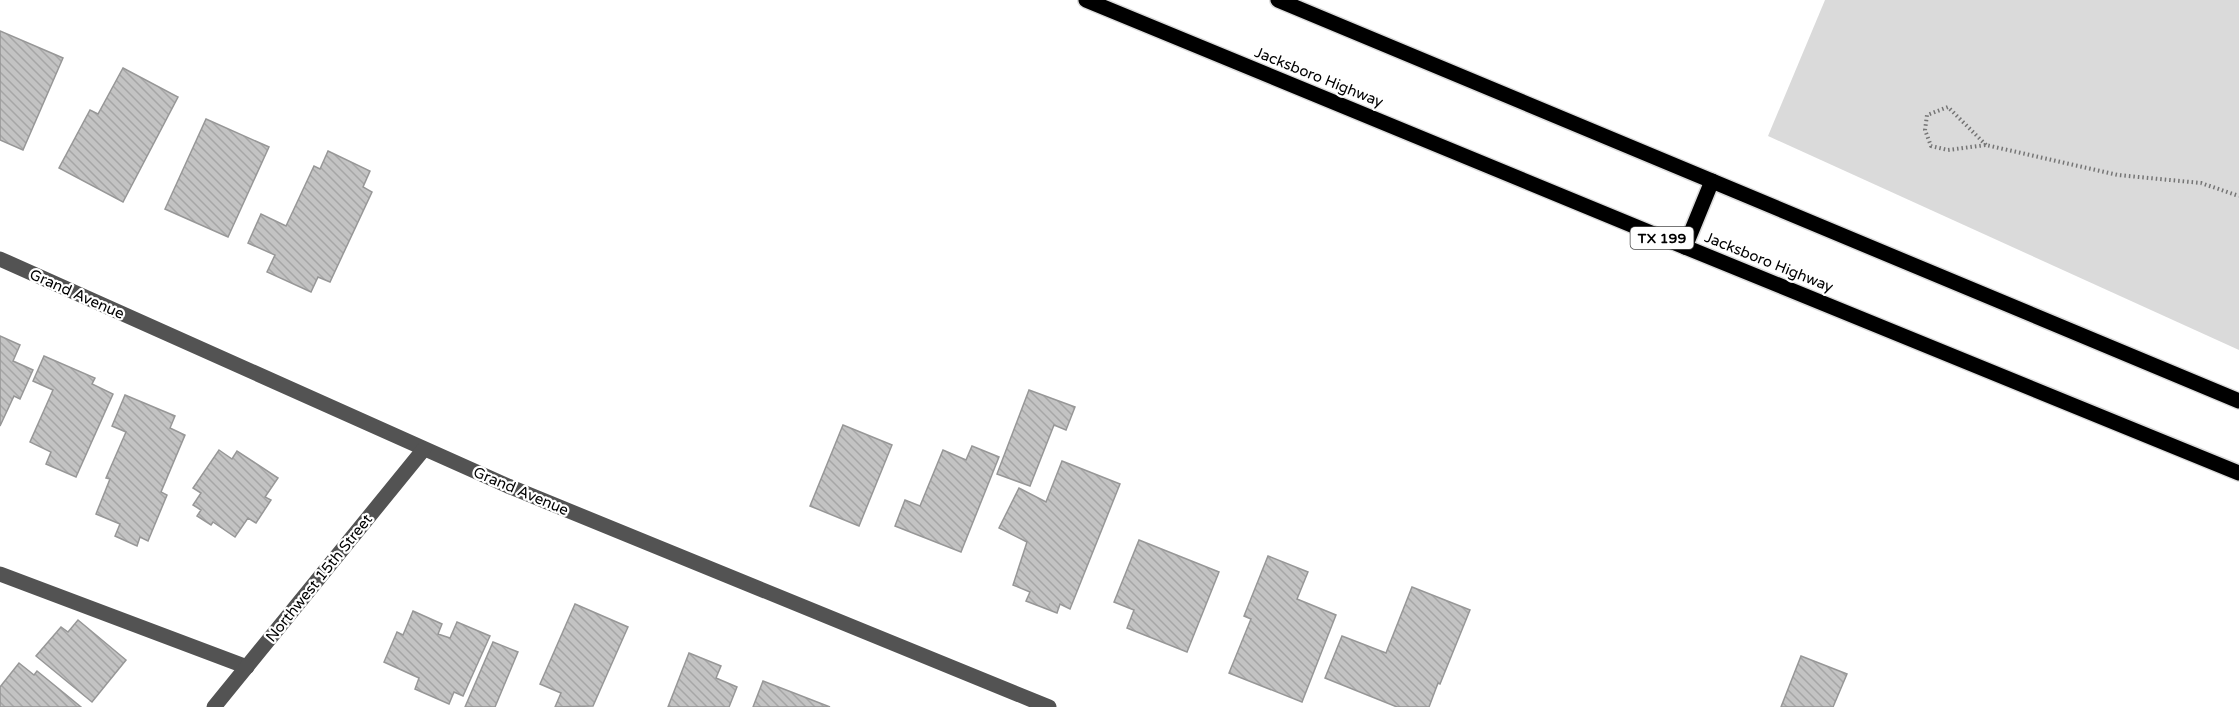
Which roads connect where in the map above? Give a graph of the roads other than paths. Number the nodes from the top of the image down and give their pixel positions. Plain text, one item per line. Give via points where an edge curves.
1 (1086, 0) edge
2 (1278, 0) edge
3 (1712, 181) junction
4 (1684, 248) junction
5 (0, 259) edge
6 (2239, 401) edge
7 (424, 449) junction
8 (2239, 473) edge
9 (0, 574) edge
10 (247, 667) junction
11 (214, 707) edge
12 (1049, 707) edge

1 - 4 main road, Jacksboro Highway / TX 199
2 - 3 main road
3 - 4 main road
3 - 6 main road
4 - 8 main road, Jacksboro Highway / TX 199
5 - 7 street, Grand Avenue
7 - 10 street, Northwest 15th Street
7 - 12 street, Grand Avenue
9 - 10 street
10 - 11 street, Northwest 15th Street

